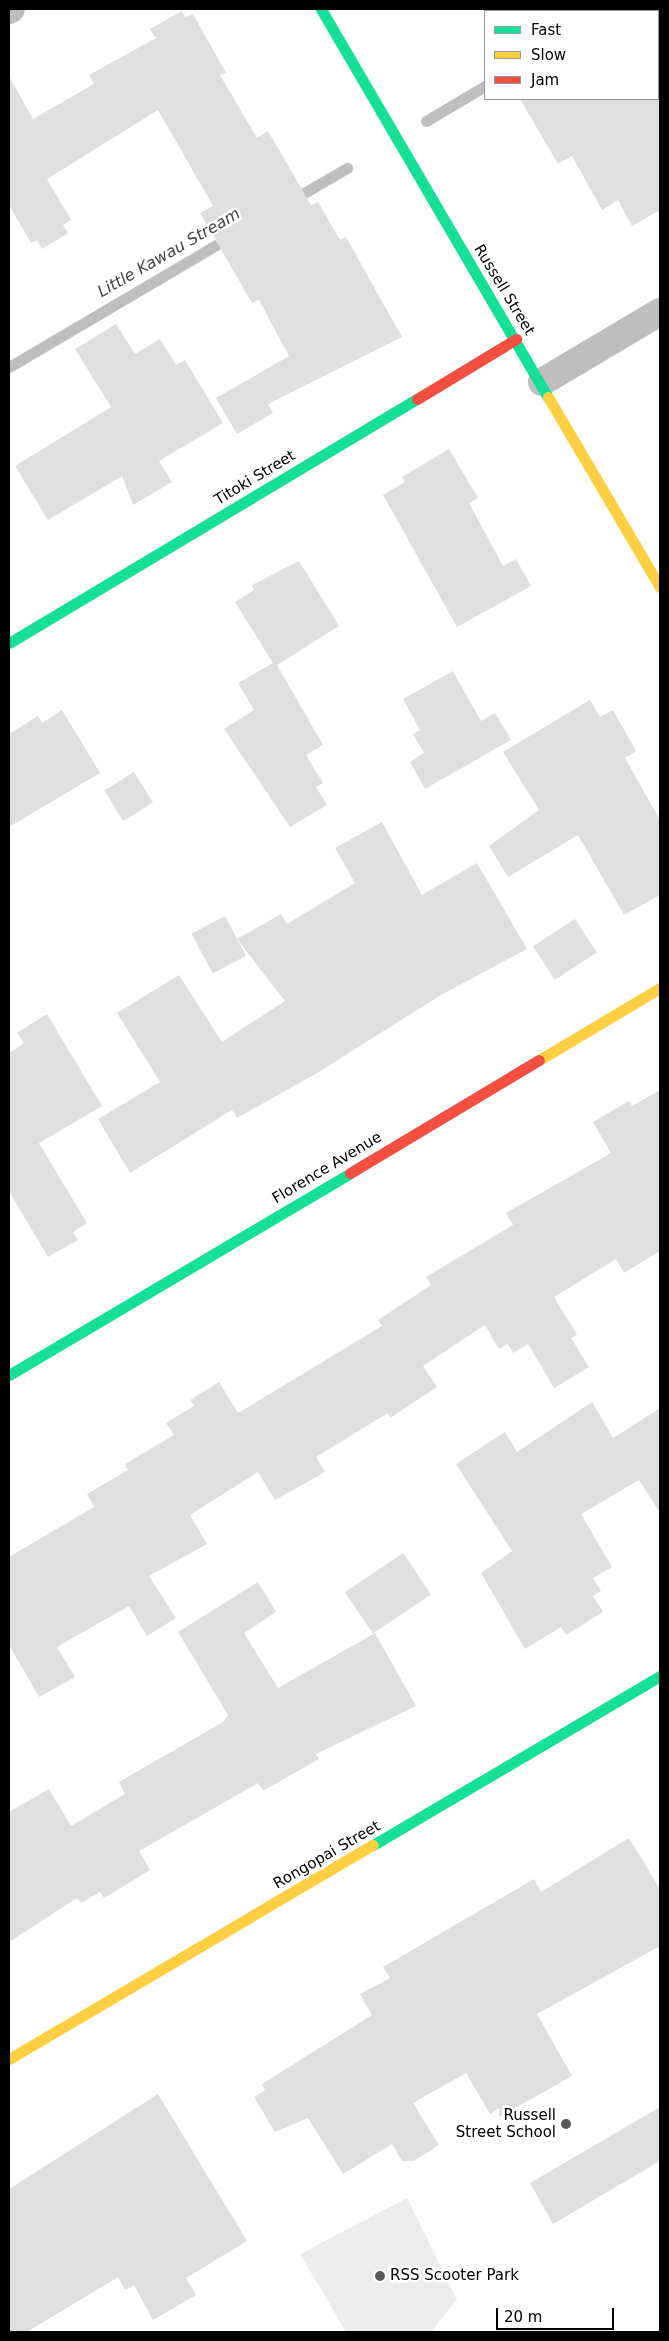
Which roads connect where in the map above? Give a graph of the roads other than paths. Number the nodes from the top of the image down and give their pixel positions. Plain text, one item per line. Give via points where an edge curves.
1 (321, 9) edge
2 (660, 312) edge
3 (516, 339) junction
4 (542, 382) junction
5 (660, 587) edge
6 (9, 643) edge
7 (660, 988) edge
8 (9, 1375) edge
9 (660, 1676) edge
10 (9, 2060) edge

1 - 3 street, Russell Street
2 - 4 street
3 - 4 street, Russell Street
3 - 6 street, Titoki Street
4 - 5 street, Russell Street
7 - 8 street, Florence Avenue
9 - 10 street, Rongopai Street

